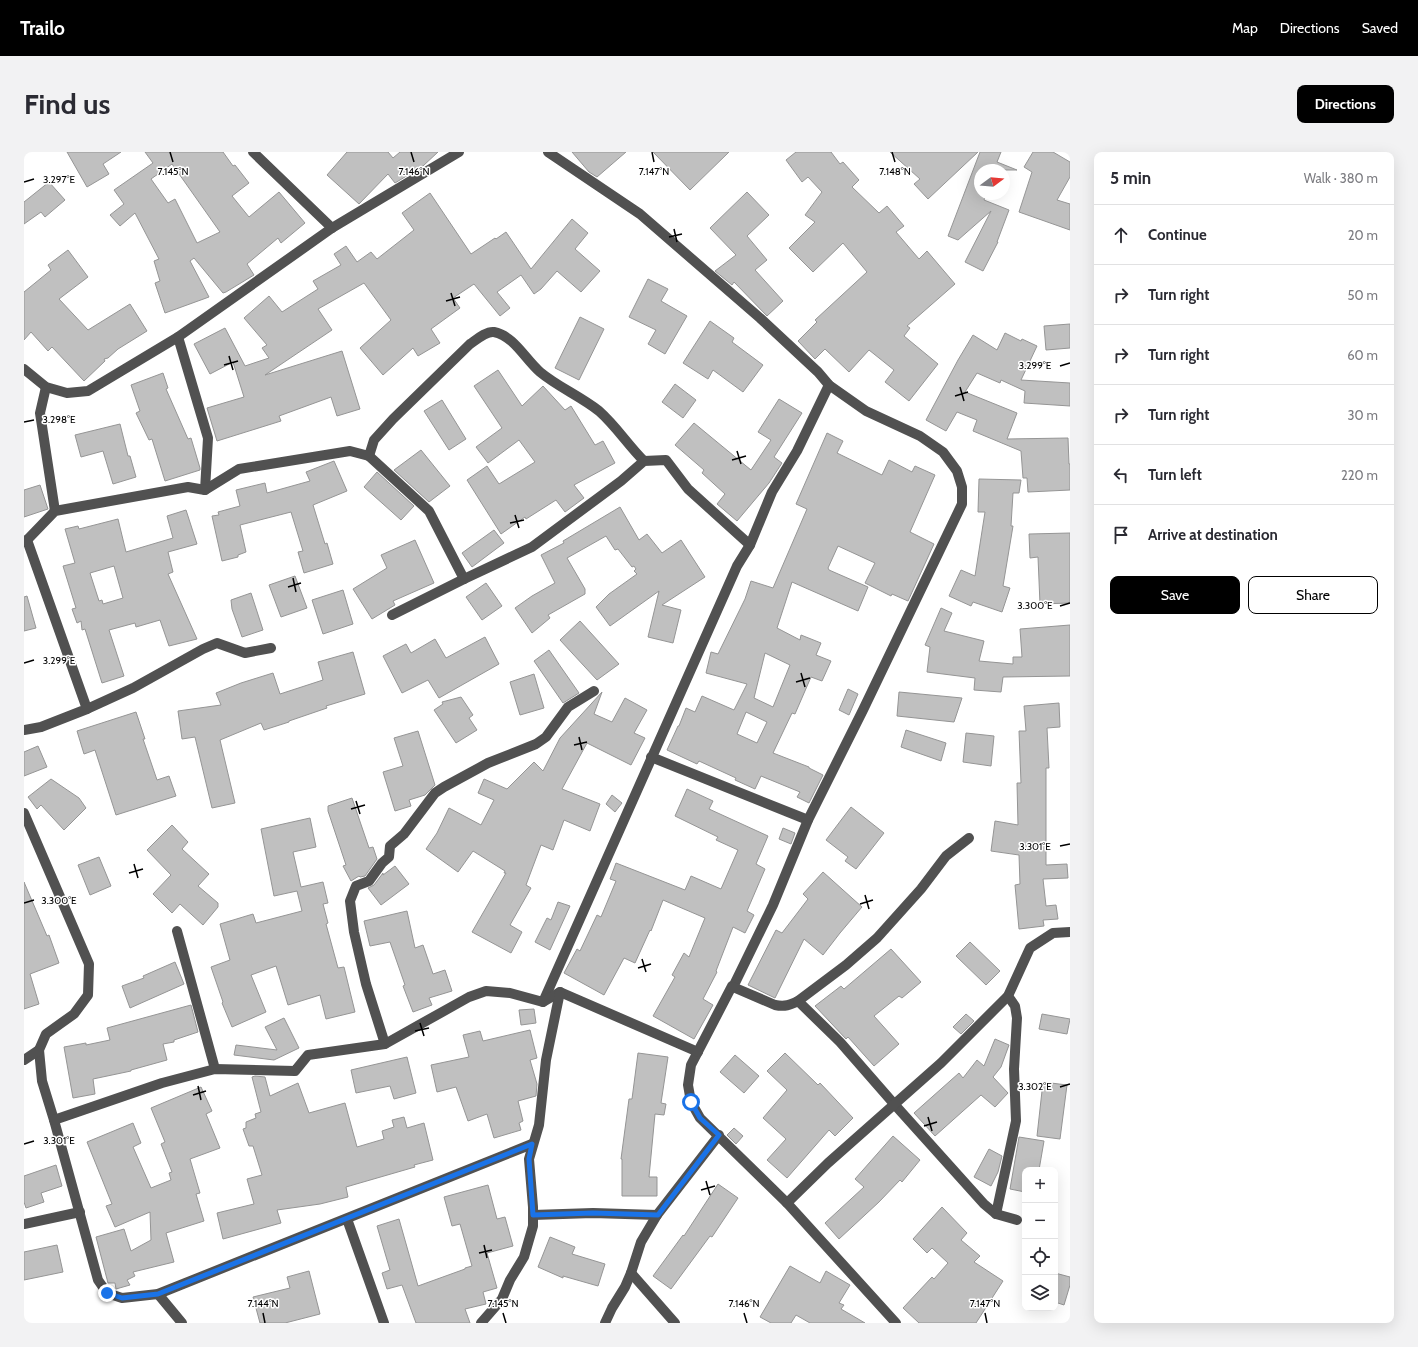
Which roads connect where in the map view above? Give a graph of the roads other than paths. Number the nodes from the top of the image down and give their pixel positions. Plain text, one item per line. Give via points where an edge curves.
1 (253, 152) edge
2 (459, 152) edge
3 (548, 152) edge
4 (332, 228) junction
5 (178, 337) junction
6 (24, 369) edge
7 (829, 385) junction
8 (46, 387) junction
9 (369, 456) junction
10 (644, 461) junction
11 (205, 490) junction
12 (55, 511) junction
13 (26, 541) edge
14 (750, 545) junction
15 (464, 579) junction
16 (392, 615) dead end
17 (271, 648) dead end
18 (594, 691) dead end
19 (87, 709) junction
20 (24, 730) edge
21 (651, 757) junction
22 (24, 813) edge
23 (808, 820) junction
24 (969, 838) dead end
25 (177, 931) dead end
26 (1070, 932) edge
27 (733, 988) junction
28 (560, 992) junction
29 (1008, 996) junction
30 (798, 1001) junction
31 (543, 1002) junction
32 (385, 1044) junction
33 (39, 1050) junction
34 (698, 1052) junction
35 (24, 1060) edge
36 (215, 1069) junction
37 (895, 1105) junction
38 (54, 1120) junction
39 (719, 1135) junction
40 (532, 1144) junction
41 (787, 1203) junction
42 (80, 1212) junction
43 (996, 1214) junction
44 (533, 1215) junction
45 (658, 1215) junction
46 (347, 1218) junction
47 (1017, 1220) dead end
48 (24, 1224) edge
49 (632, 1273) junction
50 (158, 1294) junction
51 (483, 1322) edge
52 (182, 1323) edge
53 (384, 1323) edge
54 (605, 1323) edge
55 (675, 1323) edge
56 (896, 1323) edge

1 - 4 street
2 - 4 street
3 - 7 street via 640,214 760,318
4 - 5 street
5 - 8 street via 88,392 67,393
5 - 11 street via 208,438
6 - 8 street
7 - 14 street via 797,451 772,492
7 - 23 street via 866,411 920,436 944,452 957,471 962,487 962,504
8 - 12 street via 40,413
9 - 10 street via 374,440 394,419 470,344 484,334 492,332 514,344 539,371 610,421
9 - 11 street via 350,451 239,469
9 - 15 street via 429,511
10 - 14 street via 666,460 688,489
10 - 15 street via 532,547
11 - 12 street via 188,487
12 - 13 street
13 - 19 street
14 - 21 street via 737,566
15 - 16 street
17 - 19 street via 245,653 218,643
18 - 32 street via 568,707 546,737 536,744 488,763 435,793 404,834 390,846 388,857 369,881 356,886 350,901 354,932 366,984
19 - 20 street
21 - 23 street
21 - 31 street
22 - 33 street via 89,964 88,995 74,1014 46,1034
23 - 27 street via 773,905
24 - 30 street via 946,856 921,889 877,938
25 - 36 street
26 - 29 street via 1053,934 1030,948
27 - 30 street via 782,1007
27 - 34 street via 732,986
28 - 31 street
28 - 34 street
28 - 40 street via 546,1060 539,1125
29 - 37 street
29 - 43 street via 1015,1006 1017,1018 1014,1069 1016,1121
30 - 37 street via 840,1042
31 - 32 street via 510,993 486,991 469,997
32 - 36 street via 308,1055 295,1071
33 - 35 street
33 - 38 street via 42,1081
34 - 39 street via 691,1066 688,1085 691,1102 700,1118
36 - 38 street via 162,1083
37 - 41 street via 828,1163
37 - 43 street via 984,1204
38 - 42 street
39 - 41 street
39 - 45 street
40 - 44 street via 529,1159
40 - 46 street
41 - 56 street
42 - 48 street
42 - 50 street via 98,1280 107,1293 122,1298
43 - 47 street
44 - 45 street
44 - 51 street via 533,1226 524,1257 502,1299
45 - 49 street via 641,1242
46 - 50 street
46 - 53 street
49 - 54 street
49 - 55 street
50 - 52 street

